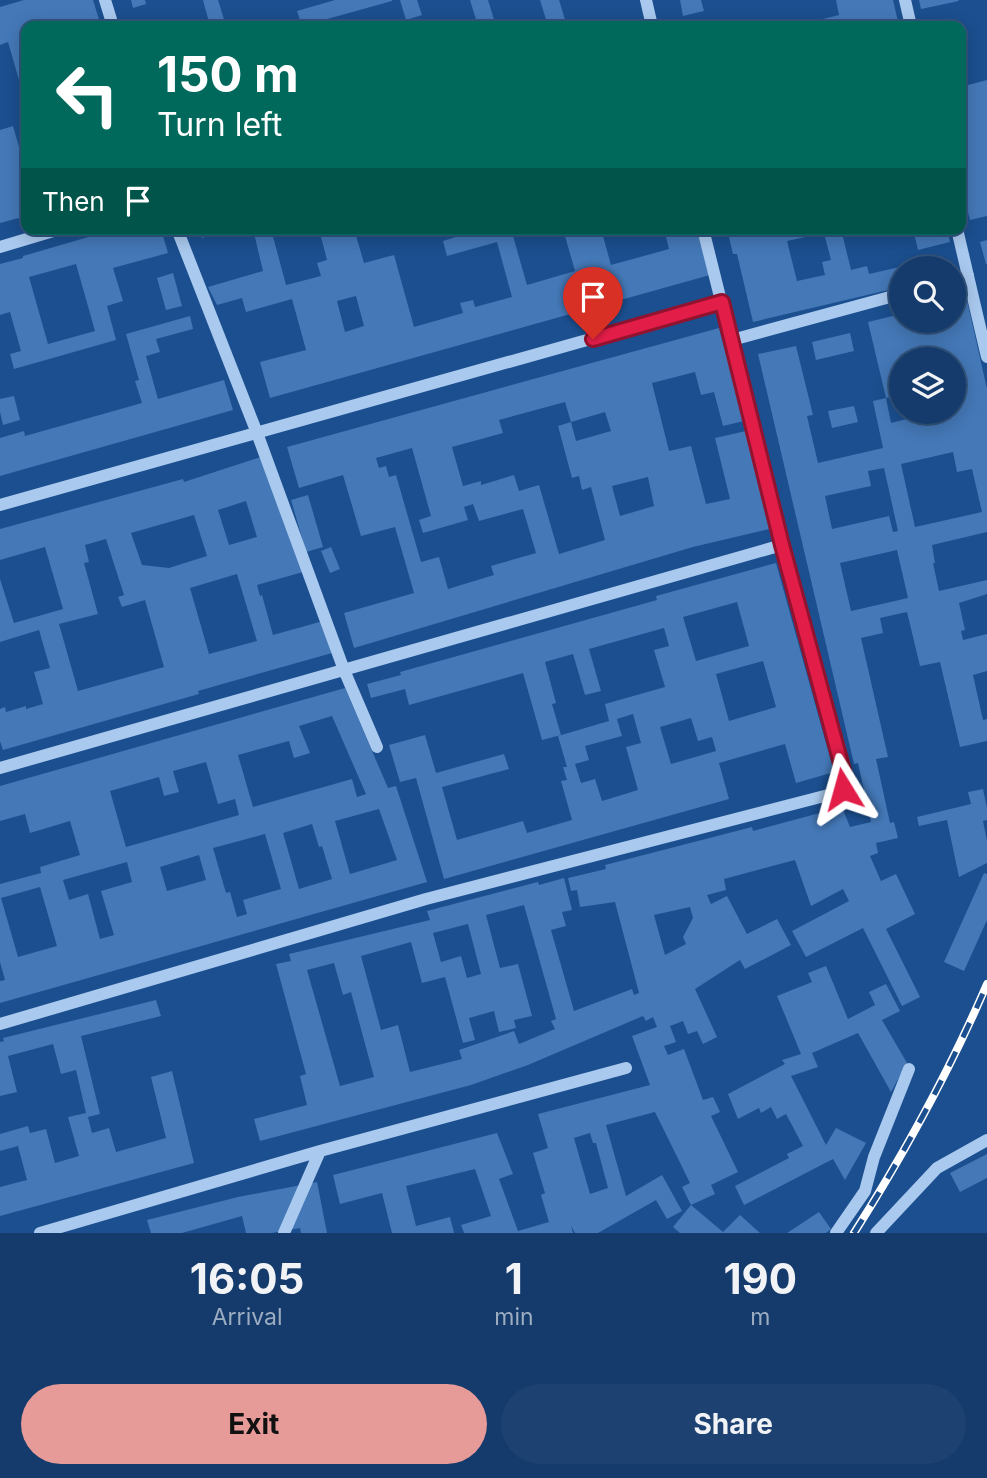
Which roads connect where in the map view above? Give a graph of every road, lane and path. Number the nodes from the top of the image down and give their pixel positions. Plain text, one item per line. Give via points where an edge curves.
1 (105, 0) edge
2 (646, 0) edge
3 (905, 0) edge
4 (111, 21) edge
5 (651, 21) edge
6 (910, 21) edge
7 (40, 235) edge
8 (179, 235) edge
9 (705, 235) edge
10 (958, 235) edge
11 (0, 247) edge
12 (968, 275) joint
13 (889, 297) edge
14 (722, 302) junction
15 (732, 341) junction
16 (987, 357) edge
17 (257, 433) junction
18 (0, 505) edge
19 (782, 545) junction
20 (344, 670) junction
21 (377, 747) dead end
22 (0, 768) edge
23 (0, 1024) edge
24 (626, 1068) dead end
25 (909, 1069) dead end
26 (987, 1140) edge
27 (320, 1152) junction
28 (40, 1233) edge
29 (284, 1233) edge
30 (836, 1233) edge
31 (876, 1233) edge

1 - 4 lane
2 - 5 lane
3 - 6 lane
7 - 11 lane
8 - 17 lane
9 - 14 lane
10 - 12 lane
12 - 16 lane
13 - 15 lane
14 - 15 lane
14 - 17 lane
15 - 19 lane
17 - 18 lane
17 - 20 lane
19 - 20 lane
19 - 23 lane via 845,778 843,789 426,899
20 - 21 lane
20 - 22 lane
24 - 27 lane
25 - 30 lane via 865,1191
26 - 31 lane via 937,1168
27 - 28 lane
27 - 29 lane

